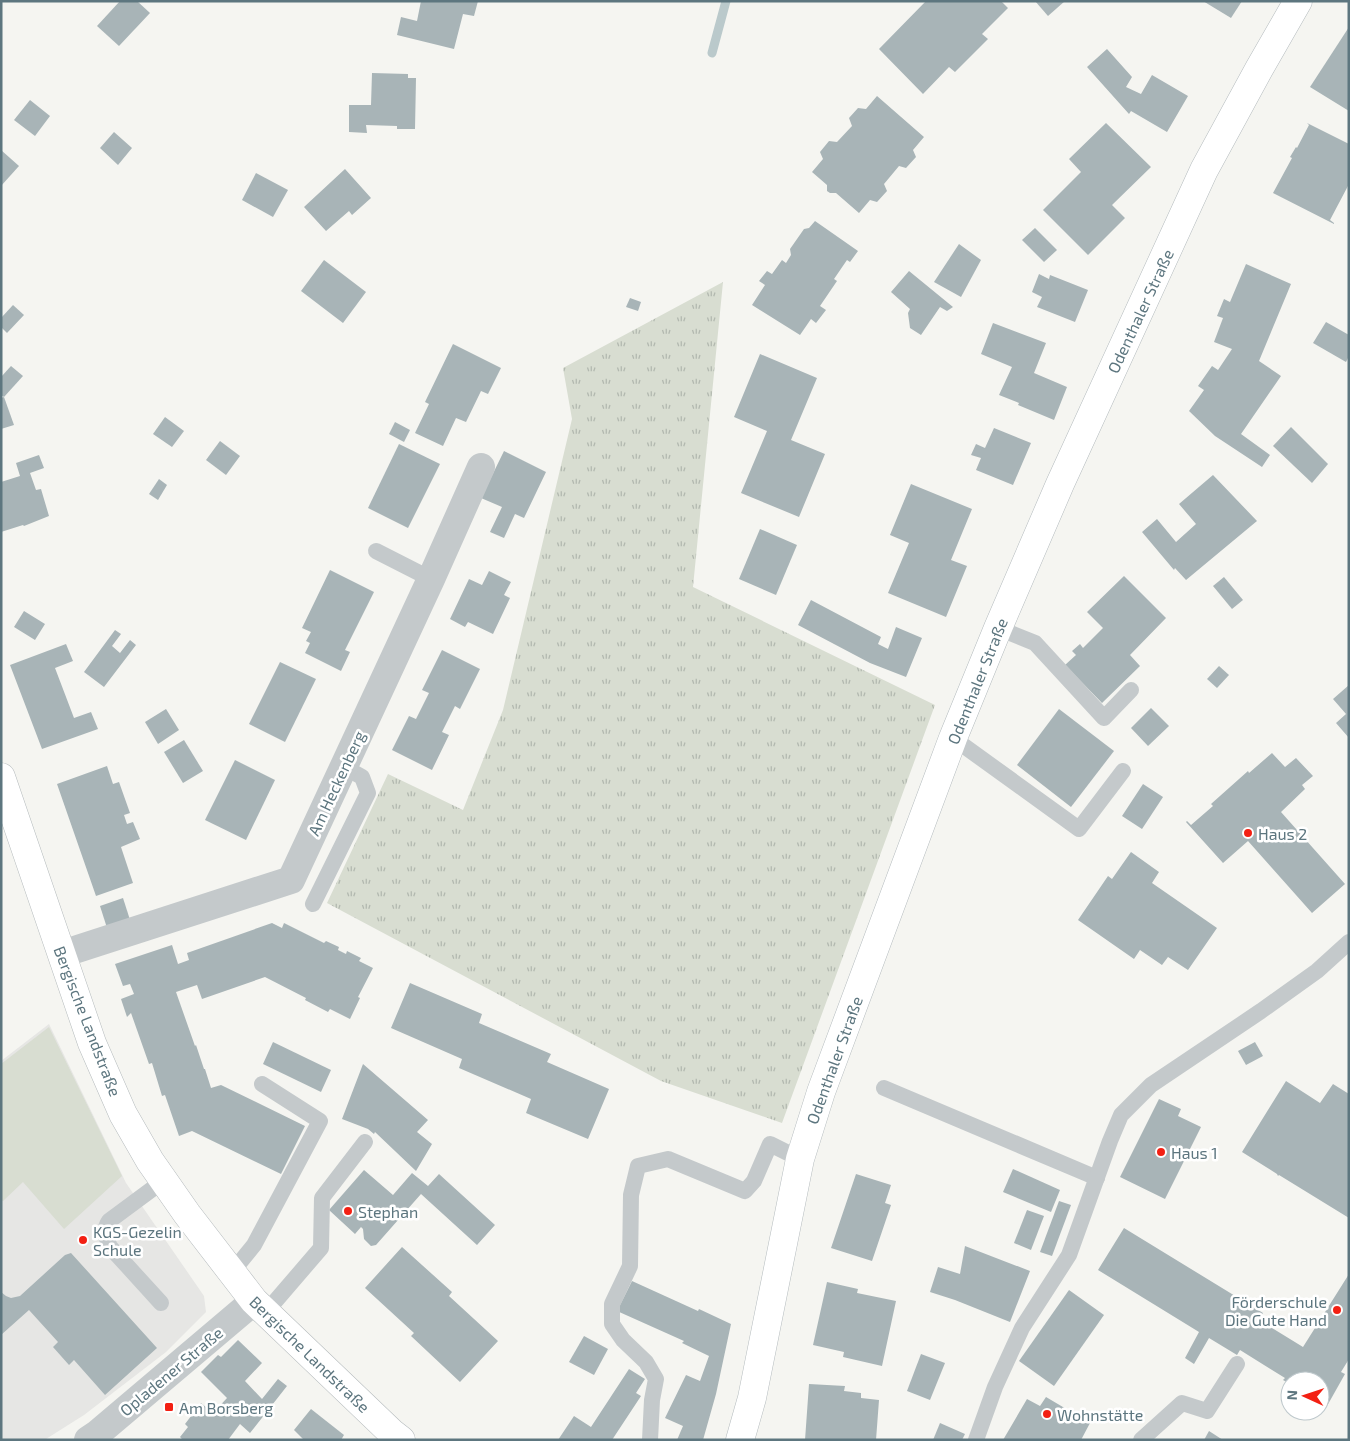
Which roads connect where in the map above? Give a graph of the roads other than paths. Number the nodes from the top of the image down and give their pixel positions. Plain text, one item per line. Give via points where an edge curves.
1 (1298, 1) edge
2 (481, 467) dead end
3 (376, 551) dead end
4 (431, 579) junction
5 (998, 628) junction
6 (1131, 690) dead end
7 (953, 738) junction
8 (344, 767) junction
9 (1123, 771) dead end
10 (1, 777) edge
11 (313, 904) dead end
12 (1349, 942) edge
13 (62, 954) junction
14 (262, 1084) dead end
15 (884, 1088) dead end
16 (365, 1142) dead end
17 (800, 1159) junction
18 (1097, 1178) junction
19 (163, 1181) junction
20 (232, 1272) junction
21 (161, 1303) dead end
22 (260, 1306) junction
23 (1237, 1364) dead end
24 (752, 1398) junction
25 (95, 1438) edge
26 (401, 1440) edge
27 (650, 1440) edge
28 (740, 1440) edge
29 (747, 1440) edge
30 (976, 1440) edge
31 (1140, 1440) edge

1 - 5 main road, Odenthaler Straße via 1204,170 1060,484
2 - 4 street, Am Heckenberg
3 - 4 lane
4 - 8 street, Am Heckenberg
5 - 6 lane via 1035,643 1104,718
5 - 7 main road, Odenthaler Straße
7 - 9 lane via 1079,829
7 - 17 main road, Odenthaler Straße via 821,1092
8 - 11 lane via 362,777 368,793
8 - 13 street, Am Heckenberg via 291,880
10 - 13 main road, Bergische Landstraße
12 - 18 lane via 1311,975 1151,1085 1122,1115
13 - 19 main road, Bergische Landstraße via 92,1043 123,1114
14 - 20 lane via 320,1121 254,1245
15 - 18 lane
16 - 22 lane via 322,1198 321,1248
17 - 24 main road, Odenthaler Straße
17 - 27 lane via 770,1144 754,1181 745,1190 668,1159 638,1166 631,1195 630,1266 612,1304 612,1324 646,1362 656,1379
18 - 30 lane via 1069,1255 1022,1328 995,1386
19 - 20 main road, Bergische Landstraße
19 - 21 lane via 109,1221 105,1235 110,1247
20 - 22 main road, Bergische Landstraße
22 - 25 street, Opladener Straße
22 - 26 main road, Bergische Landstraße
23 - 31 lane via 1207,1411 1182,1403
24 - 28 main road, Odenthaler Straße
24 - 29 main road, Odenthaler Straße

